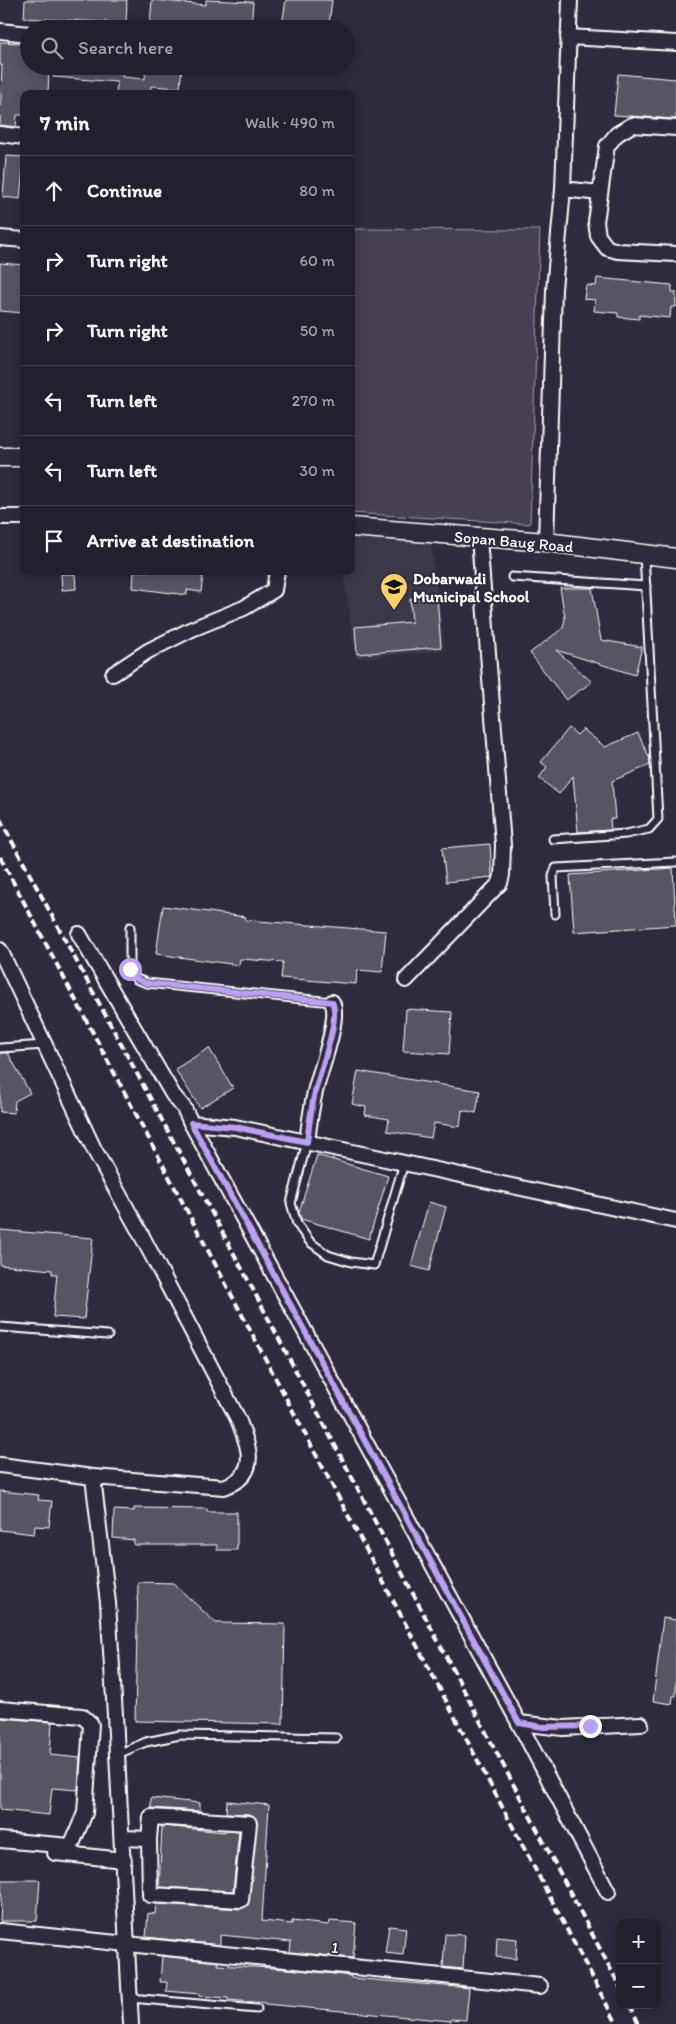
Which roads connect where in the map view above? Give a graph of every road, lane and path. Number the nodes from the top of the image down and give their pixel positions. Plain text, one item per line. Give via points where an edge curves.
1 (570, 0) edge
2 (0, 32) edge
3 (20, 33) edge
4 (568, 38) junction
5 (676, 43) edge
6 (676, 128) edge
7 (0, 134) edge
8 (20, 136) edge
9 (563, 189) junction
10 (600, 193) junction
11 (0, 238) edge
12 (20, 240) edge
13 (676, 254) edge
14 (0, 457) edge
15 (20, 457) edge
16 (0, 517) edge
17 (20, 517) edge
18 (355, 527) edge
19 (479, 538) junction
20 (546, 542) junction
21 (644, 554) junction
22 (676, 558) edge
23 (276, 575) edge
24 (512, 577) dead end
25 (646, 586) junction
26 (113, 674) dead end
27 (553, 839) dead end
28 (676, 862) edge
29 (556, 914) dead end
30 (130, 927) dead end
31 (79, 934) dead end
32 (0, 950) edge
33 (406, 980) dead end
34 (332, 1002) joint
35 (46, 1045) junction
36 (0, 1048) edge
37 (191, 1123) junction
38 (307, 1142) junction
39 (404, 1163) junction
40 (676, 1221) edge
41 (0, 1327) edge
42 (108, 1335) dead end
43 (0, 1465) edge
44 (93, 1478) junction
45 (0, 1708) edge
46 (519, 1723) junction
47 (641, 1724) dead end
48 (336, 1738) dead end
49 (118, 1754) junction
50 (122, 1838) junction
51 (0, 1840) edge
52 (149, 1840) junction
53 (0, 1848) edge
54 (124, 1860) junction
55 (608, 1892) dead end
56 (0, 1931) edge
57 (126, 1942) junction
58 (540, 1986) dead end
59 (130, 1998) junction
60 (257, 2010) dead end
61 (131, 2024) edge

1 - 4 street
2 - 3 street
4 - 5 street
4 - 9 street
6 - 10 street via 632,126 616,134 607,146
7 - 8 street
9 - 10 street
9 - 20 street via 554,290
10 - 13 street via 596,222 598,236 607,248
11 - 12 street
14 - 15 street
16 - 17 street
18 - 19 street, Sopan Baug Road
19 - 20 street, Sopan Baug Road
19 - 33 street via 503,845 502,875 500,883
20 - 21 street, Sopan Baug Road
21 - 22 street, Sopan Baug Road
21 - 25 lane
23 - 26 street via 274,590 244,608 148,651
24 - 25 lane
25 - 27 lane via 658,819 649,829 626,834
28 - 29 lane via 556,868
30 - 34 lane via 130,969 136,979 147,983
31 - 37 street
32 - 35 street
34 - 38 street via 331,1034 315,1092
35 - 36 lane
35 - 44 street via 94,1149 238,1419 248,1446 249,1463 239,1479 224,1487
37 - 38 street via 235,1127
37 - 46 street
38 - 39 street
38 - 39 lane via 291,1203 297,1224 310,1242 328,1255 351,1262 374,1265
39 - 40 street
41 - 42 lane
43 - 44 street
44 - 49 street via 108,1603
45 - 51 street via 82,1716 91,1724 85,1813 72,1846
46 - 47 street via 563,1728
46 - 55 street
48 - 49 lane via 180,1736 146,1742
49 - 50 street
50 - 52 street
50 - 54 street
52 - 52 street via 151,1817 249,1823 242,1900 150,1895
53 - 54 street
54 - 57 street
56 - 57 street, 1
57 - 58 street, 1
57 - 59 street
59 - 60 lane
59 - 61 street

